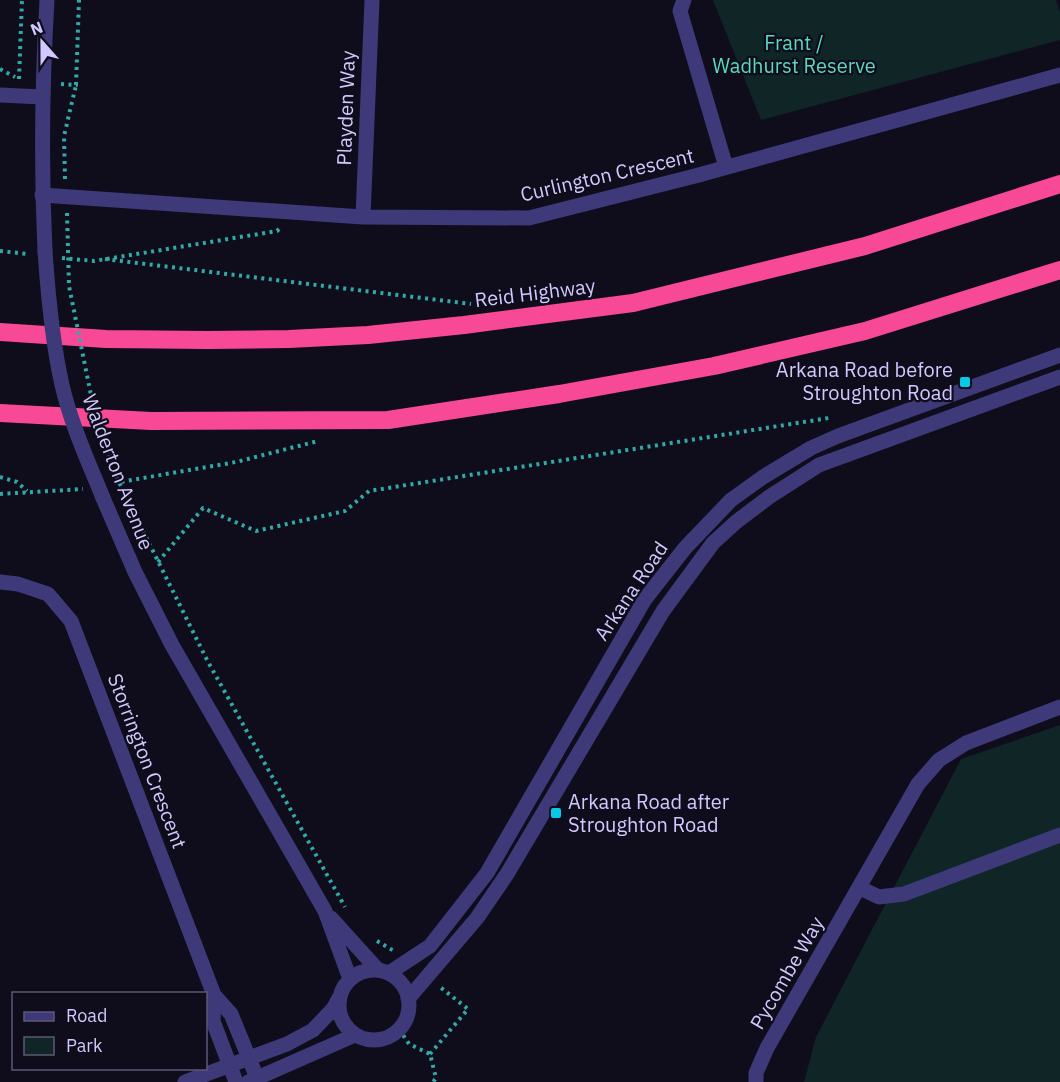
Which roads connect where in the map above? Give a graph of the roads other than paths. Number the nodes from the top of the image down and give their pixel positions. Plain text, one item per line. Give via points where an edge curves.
1 (47, 0) edge
2 (372, 0) edge
3 (684, 0) edge
4 (1060, 75) edge
5 (0, 95) edge
6 (42, 97) junction
7 (726, 167) junction
8 (1060, 184) edge
9 (42, 195) junction
10 (363, 217) junction
11 (1060, 270) edge
12 (0, 332) edge
13 (1060, 356) edge
14 (1060, 376) edge
15 (0, 413) edge
16 (0, 582) edge
17 (1060, 707) edge
18 (1060, 835) edge
19 (860, 888) junction
20 (325, 911) junction
21 (383, 972) junction
22 (350, 980) junction
23 (214, 995) junction
24 (339, 998) junction
25 (408, 999) junction
26 (356, 1035) junction
27 (248, 1058) junction
28 (229, 1065) junction
29 (252, 1080) edge
30 (185, 1082) edge
31 (236, 1082) edge
32 (756, 1082) edge

1 - 6 street, Walderton Avenue
2 - 10 street, Playden Way
3 - 7 street via 680,11
4 - 7 street, Curlington Crescent
5 - 6 street
6 - 9 street, Walderton Avenue
7 - 10 street, Curlington Crescent via 529,218
8 - 12 highway, Reid Highway via 865,246 633,303 368,335 289,339 106,339
9 - 10 street, Curlington Crescent
9 - 20 street, Walderton Avenue, bridge via 50,308 62,387 81,442 135,572 172,645
11 - 15 highway via 865,331 714,366 388,420 151,421
13 - 21 street, Arkana Road via 820,444 731,500 685,548 645,599 487,873 430,946
14 - 25 street, Arkana Road via 819,465 769,496 713,543 663,611 507,874 477,918
16 - 23 street, Storrington Crescent via 48,594 71,621
17 - 19 street, Pycombe Way via 966,743 939,760 918,784
18 - 19 street via 904,894 879,897
19 - 32 street, Pycombe Way via 768,1048
20 - 21 street, Walderton Avenue
20 - 22 street, Walderton Avenue
21 - 22 street via 366,971
21 - 25 street via 405,988
22 - 24 street
23 - 27 street, Storrington Crescent via 231,1014
23 - 28 street, Storrington Crescent via 213,1021
24 - 26 street via 339,1012
24 - 27 street via 313,1030
25 - 26 street via 405,1020 399,1029 373,1040
26 - 29 street
27 - 28 street
27 - 29 street, Storrington Crescent
28 - 30 street
28 - 31 street, Storrington Crescent

